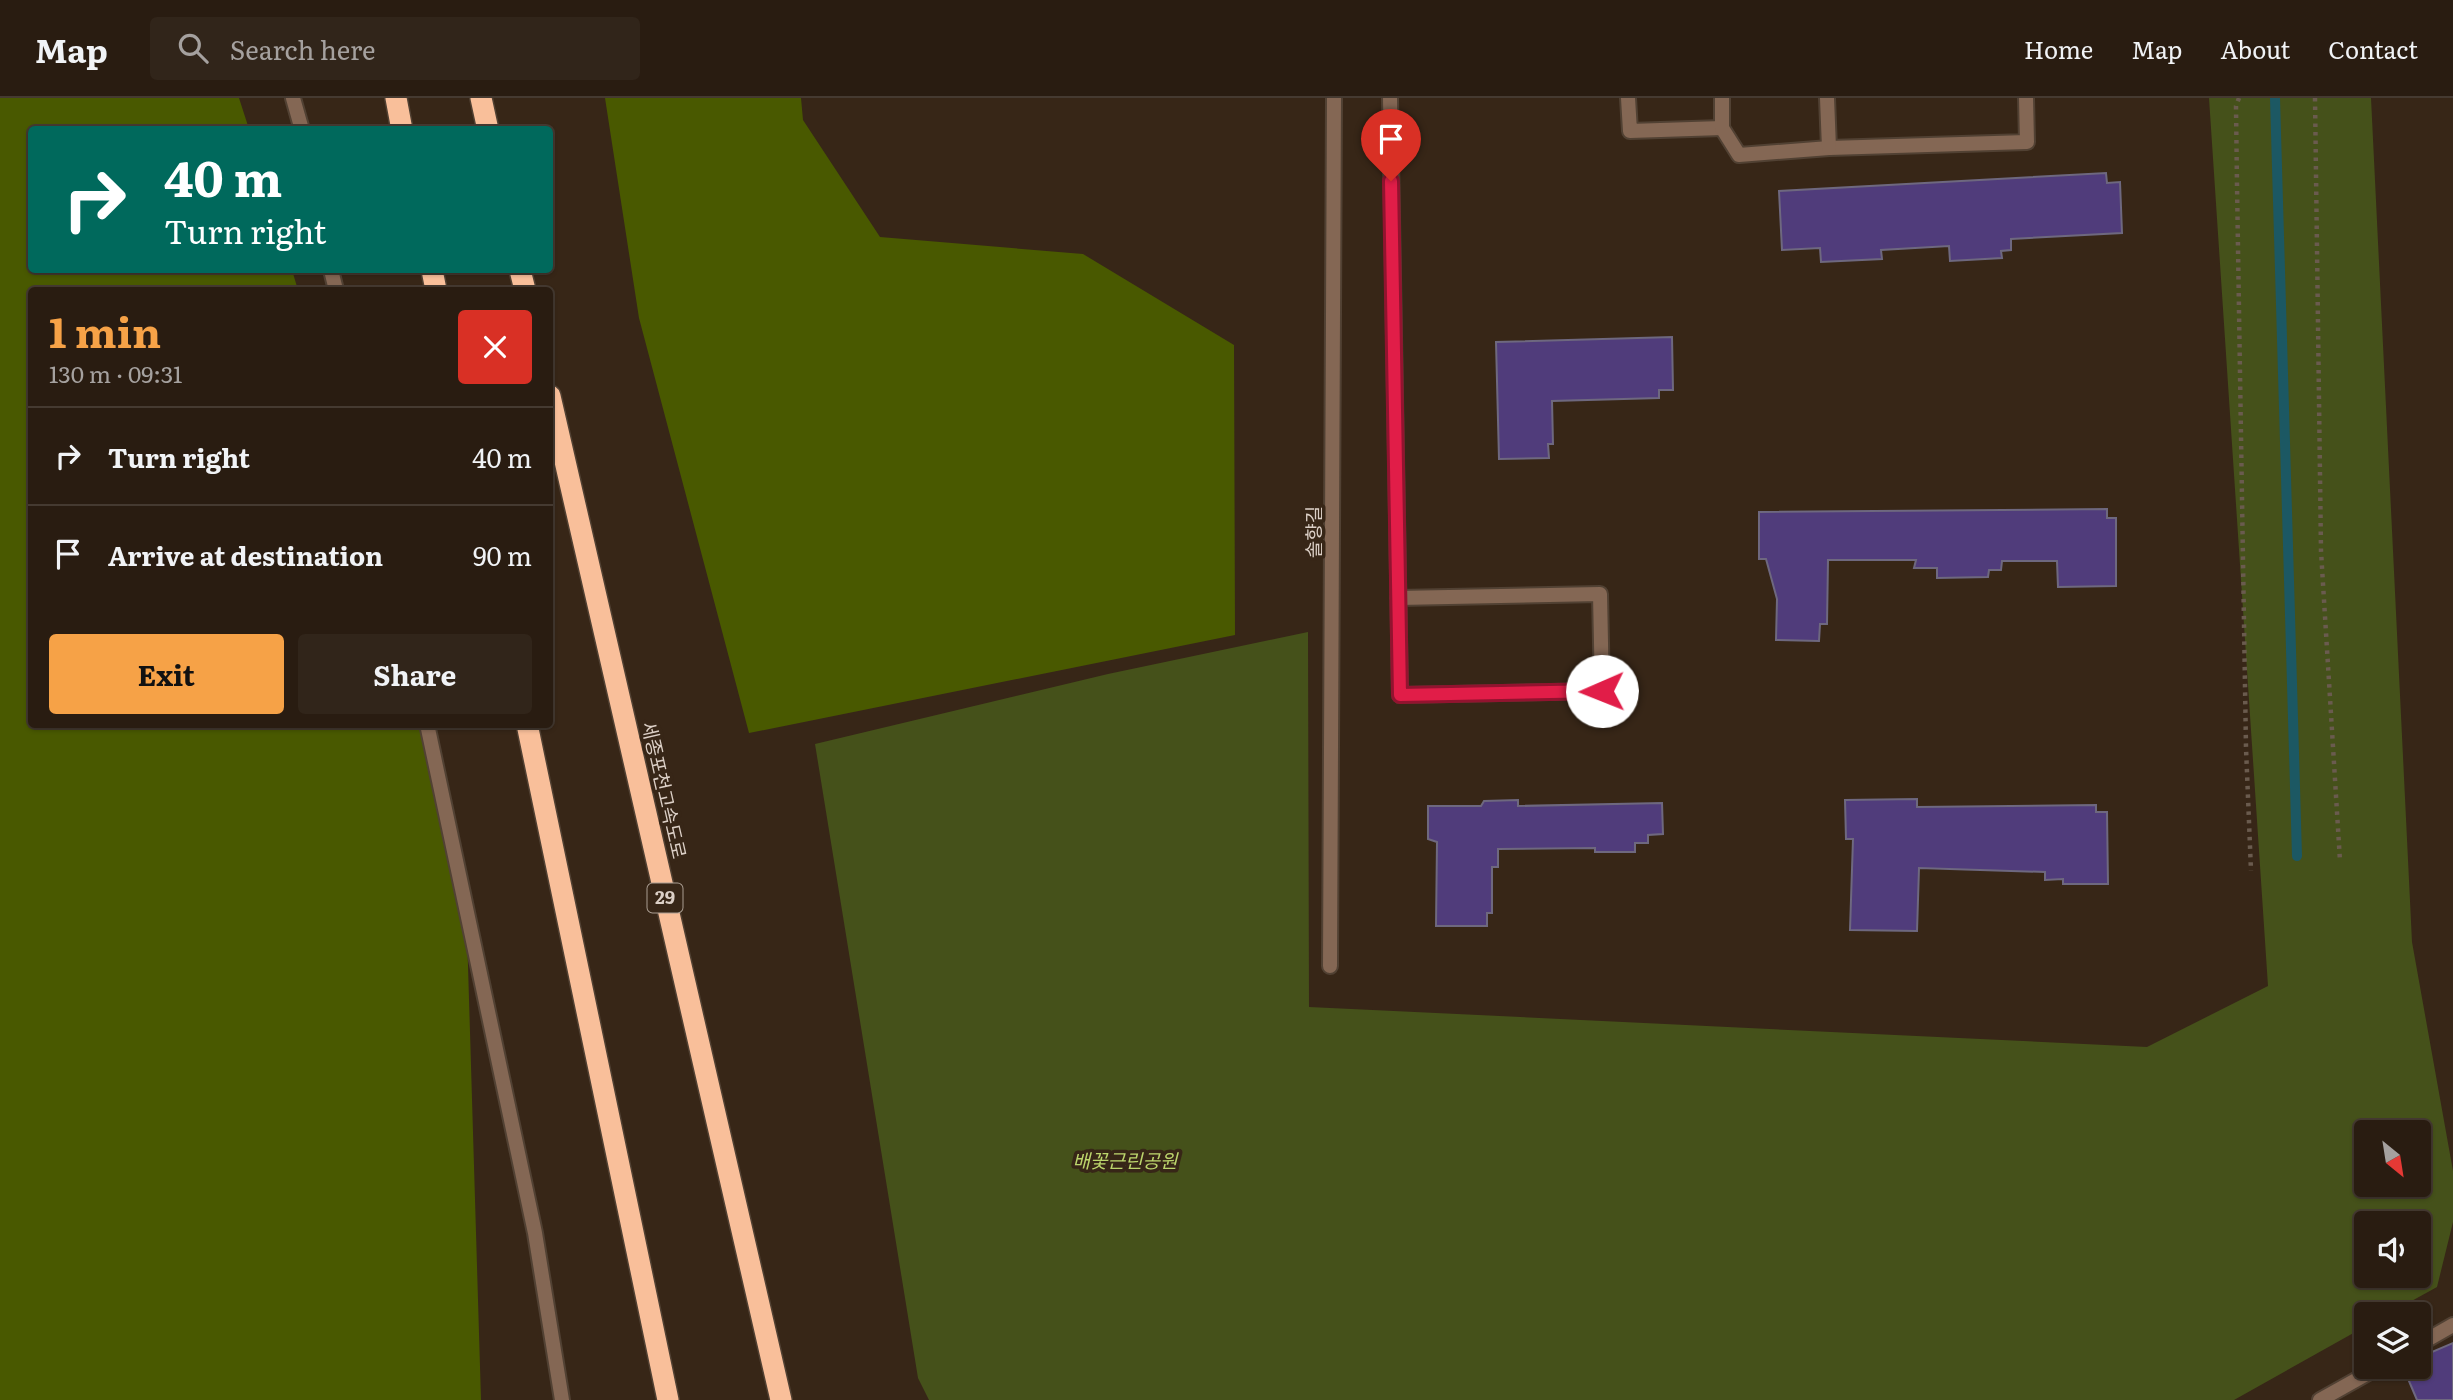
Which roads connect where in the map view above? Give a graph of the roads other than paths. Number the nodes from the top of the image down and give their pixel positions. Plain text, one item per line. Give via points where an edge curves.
1 (293, 98) edge
2 (396, 98) edge
3 (481, 98) edge
4 (1334, 98) edge
5 (1390, 98) edge
6 (1628, 98) edge
7 (1722, 98) edge
8 (1826, 98) edge
9 (2025, 98) edge
10 (301, 126) edge
11 (401, 126) edge
12 (487, 126) edge
13 (1722, 128) junction
14 (1829, 148) junction
15 (553, 409) edge
16 (1398, 598) junction
17 (428, 728) edge
18 (528, 728) edge
19 (1330, 966) dead end
20 (2453, 1325) edge
21 (2431, 1338) edge
22 (2358, 1379) edge
23 (2326, 1398) edge
24 (562, 1400) edge
25 (668, 1400) edge
26 (781, 1400) edge

1 - 10 street
2 - 11 highway
3 - 12 highway
4 - 19 street, 솔향길
5 - 16 street
6 - 13 street via 1630,131
7 - 13 street
8 - 14 street
9 - 14 street via 2027,142
13 - 14 street via 1739,155
15 - 26 highway, 세종포천고속도로 / 29
16 - 16 street via 1400,695 1602,691 1600,594
17 - 24 street via 535,1233
18 - 25 highway
20 - 21 street
22 - 23 street

